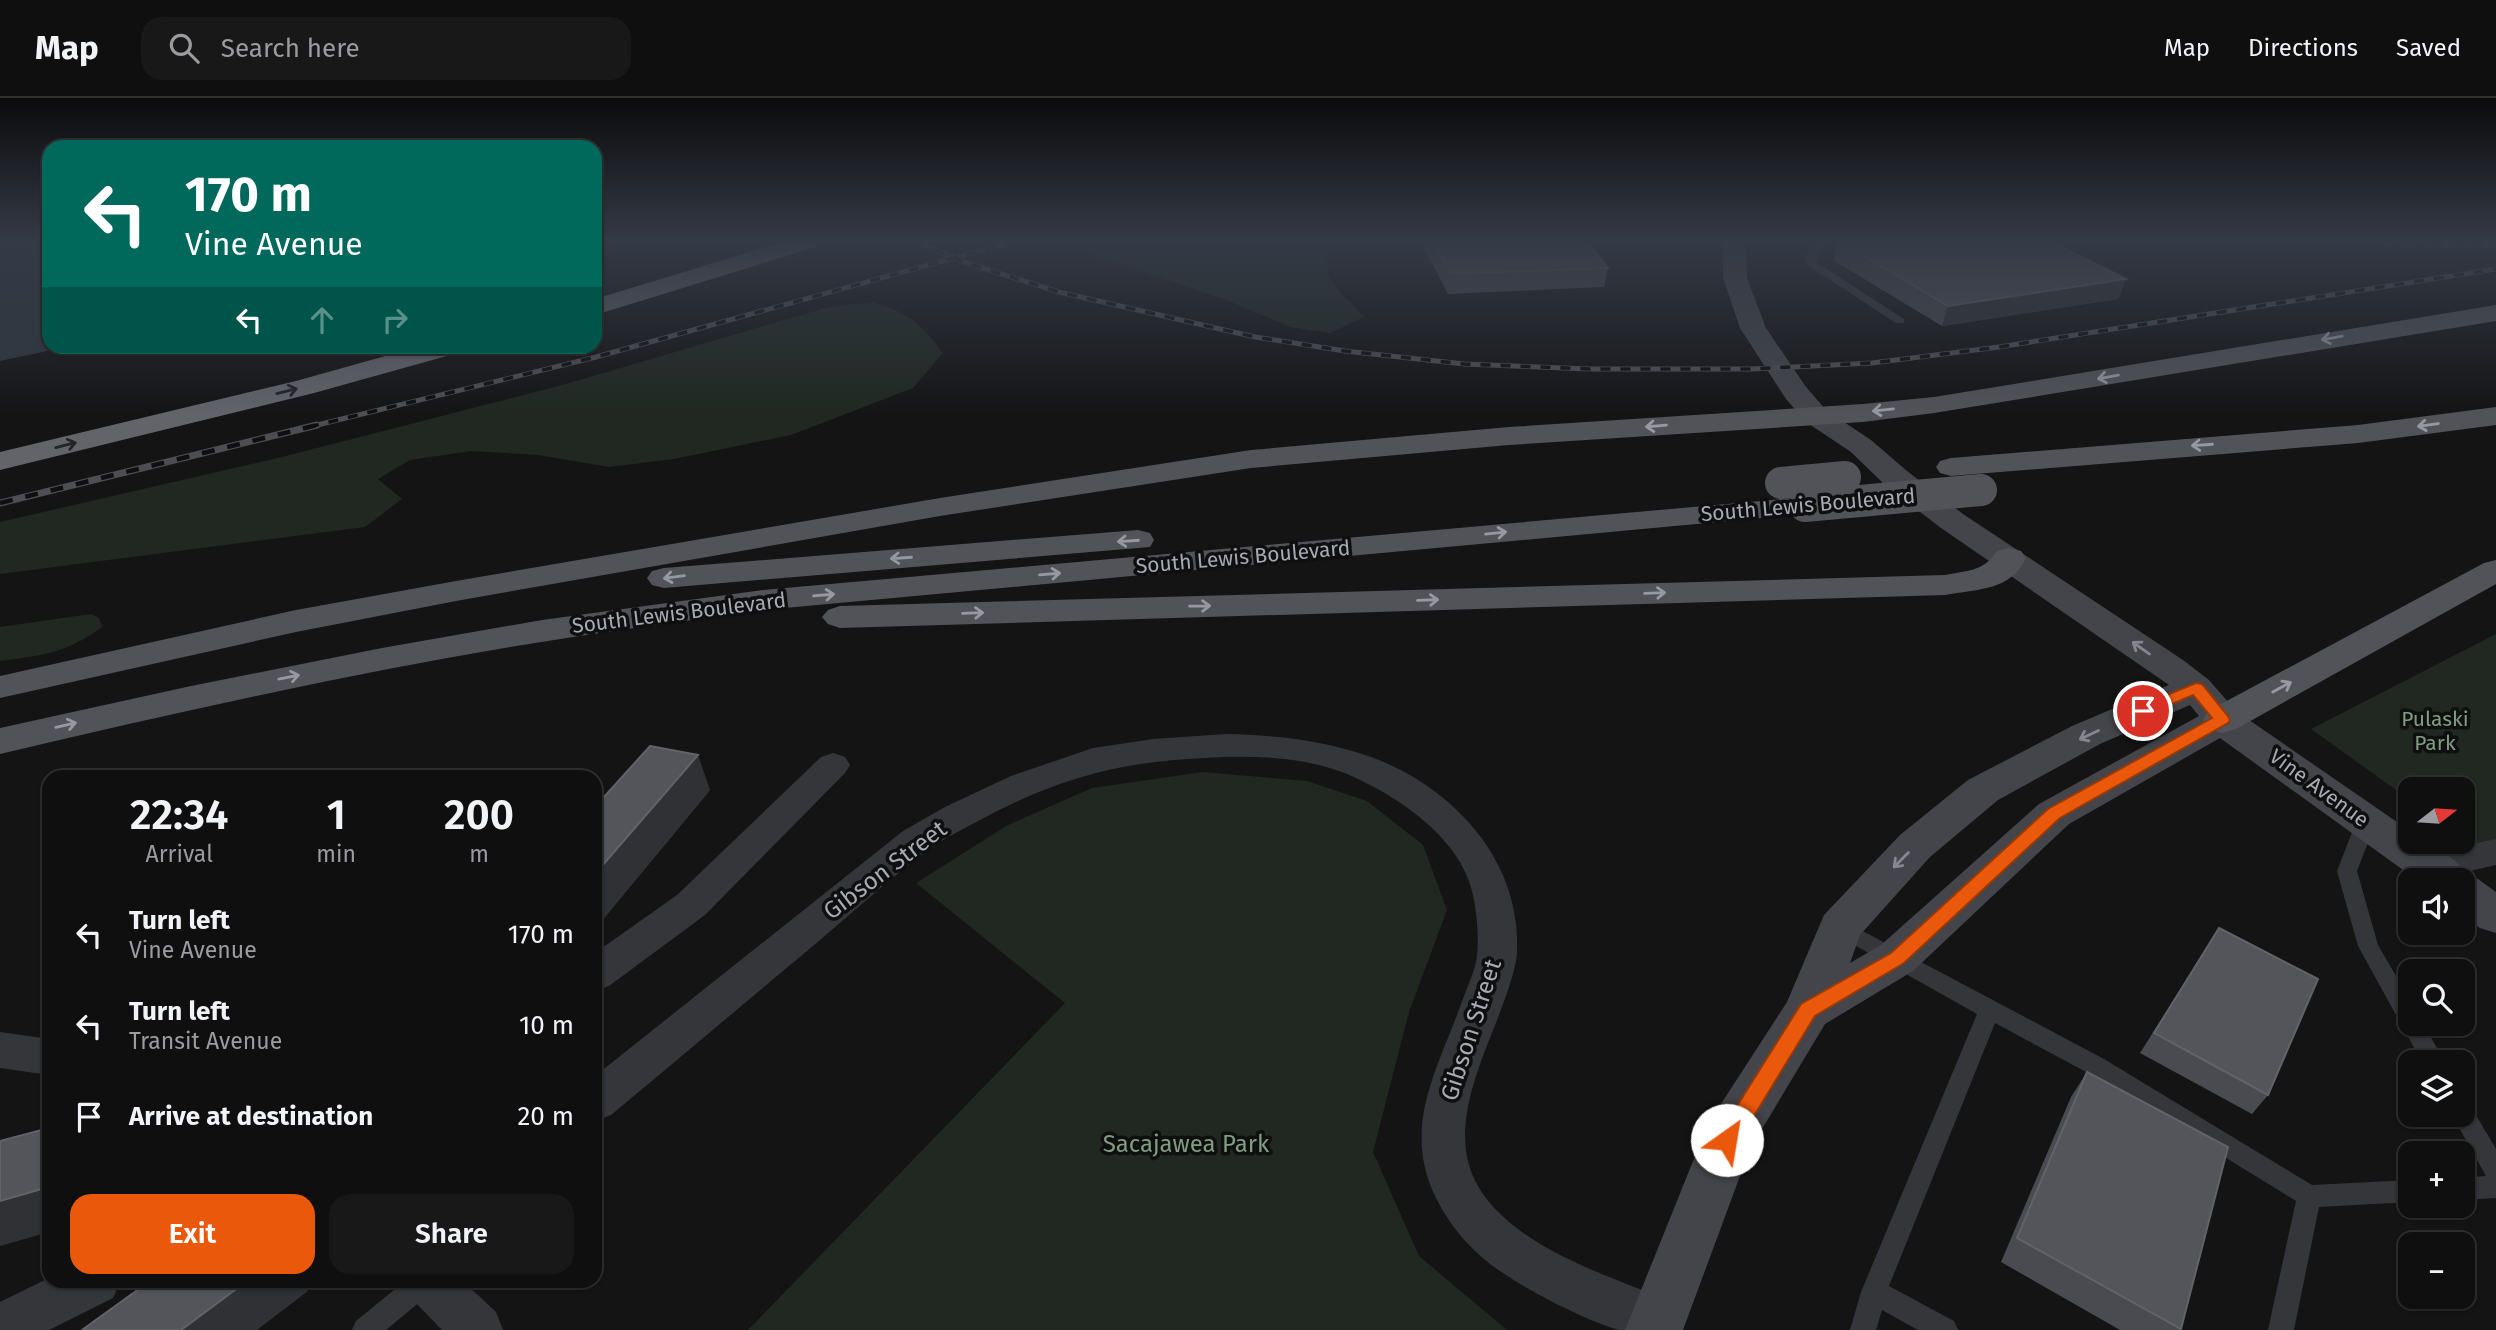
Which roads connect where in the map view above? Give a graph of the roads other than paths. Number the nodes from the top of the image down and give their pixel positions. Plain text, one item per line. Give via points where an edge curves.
1 (620, 299) edge
2 (1743, 299) edge
3 (1867, 299) edge
4 (602, 305) edge
5 (2496, 313) edge
6 (1900, 321) dead end
7 (329, 354) edge
8 (423, 354) edge
9 (1815, 415) junction
10 (2496, 416) edge
11 (0, 435) edge
12 (2496, 438) edge
13 (0, 461) edge
14 (2000, 567) junction
15 (2496, 570) edge
16 (513, 635) junction
17 (2, 687) edge
18 (2196, 702) junction
19 (0, 741) edge
20 (833, 765) dead end
21 (2366, 822) junction
22 (2496, 852) edge
23 (2431, 868) edge
24 (2467, 868) edge
25 (2475, 900) edge
26 (2496, 916) edge
27 (1840, 927) junction
28 (1897, 958) junction
29 (602, 970) edge
30 (2398, 999) edge
31 (1808, 1010) junction
32 (1989, 1010) junction
33 (0, 1050) edge
34 (42, 1056) edge
35 (602, 1096) edge
36 (2470, 1127) edge
37 (2496, 1172) edge
38 (2496, 1187) edge
39 (2475, 1188) edge
40 (2398, 1192) edge
41 (2309, 1196) junction
42 (82, 1288) edge
43 (418, 1288) edge
44 (434, 1288) edge
45 (1874, 1292) junction
46 (1656, 1325) edge
47 (0, 1328) edge
48 (365, 1330) edge
49 (478, 1330) edge
50 (1863, 1330) edge
51 (1945, 1330) edge
52 (2281, 1330) edge

1 - 4 highway
2 - 9 main road, Vine Avenue via 1753,328
3 - 6 lane
5 -> 9 main road via 1934,405
7 - 11 highway
13 -> 8 highway
9 - 14 main road, Vine Avenue via 1861,446
9 -> 17 main road via 1251,459 940,507 442,594 296,621
10 -> 17 main road, South Lewis Boulevard, bridge via 2358,434 1951,467 1366,523 681,576 376,618
16 -> 12 main road, South Lewis Boulevard, bridge via 764,600 1981,490
16 -> 14 main road via 786,619 1945,584
14 - 18 main road, Vine Avenue
18 -> 15 main road
19 -> 16 main road, South Lewis Boulevard via 158,703
18 - 21 main road, Vine Avenue
18 -> 27 main road via 2086,736 1983,790 1916,846
18 - 28 main road via 2054,814
20 - 29 street via 691,905
21 - 23 main road, Vine Avenue
21 - 30 lane via 2347,871 2368,946
22 - 24 street
25 - 26 main road, Vine Avenue
27 - 28 lane
27 - 31 main road
28 - 31 main road
28 - 32 lane
31 - 46 main road via 1727,1140
32 - 41 lane via 2096,1066
32 - 45 lane
33 - 34 street
35 - 46 street, Gibson Street via 916,841 966,811 1026,782 1093,760 1152,749 1225,744 1316,751 1393,780 1431,807 1468,845 1492,892 1497,953 1484,1002 1447,1098 1442,1146 1451,1181 1470,1214 1507,1251
36 - 37 lane
38 - 39 lane
40 - 41 lane
41 - 52 lane
42 - 47 street
43 - 48 lane
44 - 49 street
45 - 50 lane
45 - 51 lane

